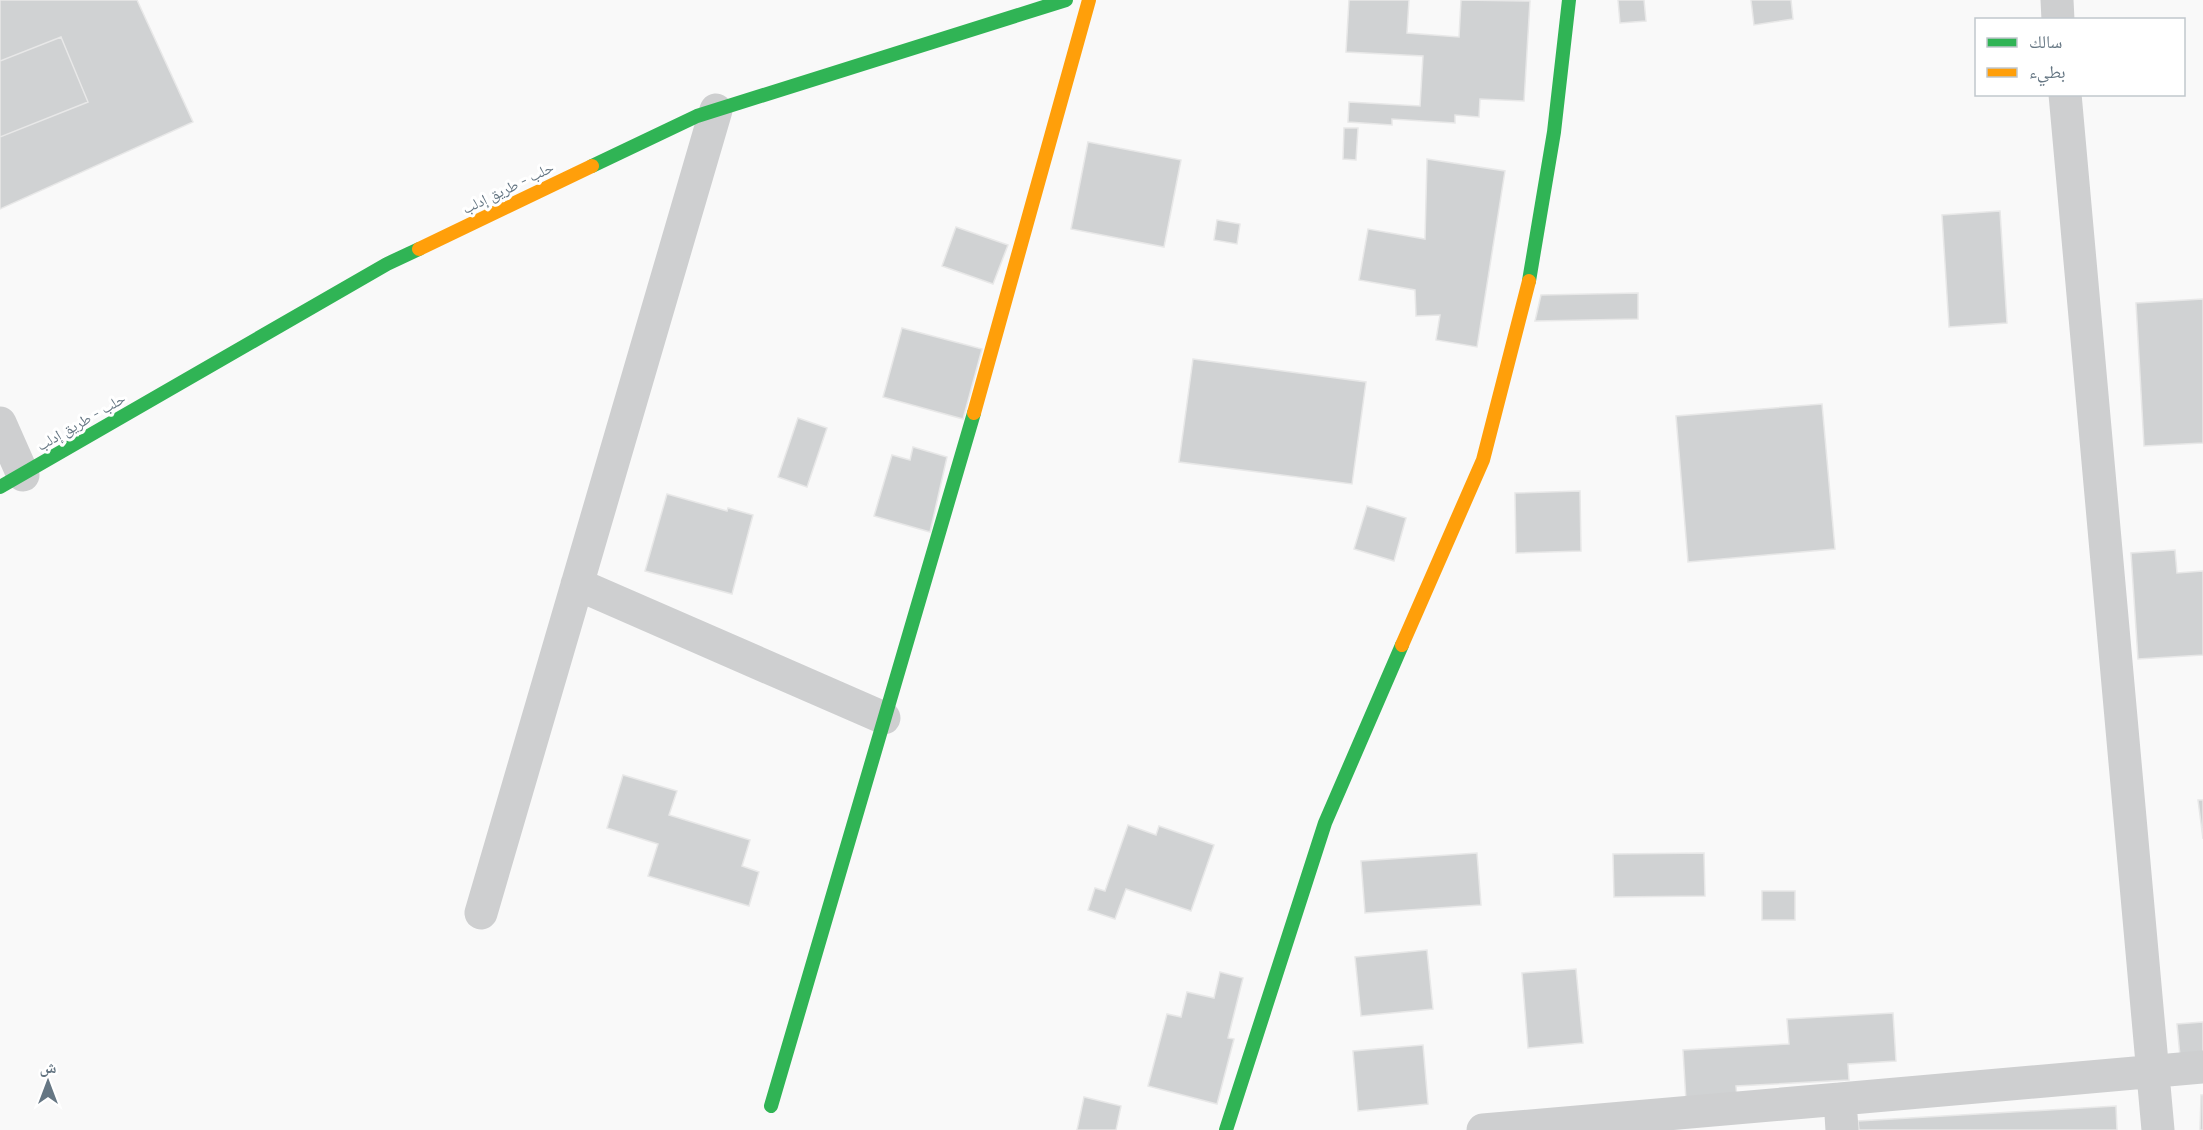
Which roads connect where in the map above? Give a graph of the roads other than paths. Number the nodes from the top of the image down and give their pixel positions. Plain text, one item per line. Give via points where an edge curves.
1 (1066, 0) edge
2 (1089, 0) edge
3 (1569, 0) edge
4 (2056, 0) edge
5 (2058, 18) edge
6 (2065, 96) edge
7 (716, 110) junction
8 (0, 423) edge
9 (11, 481) edge
10 (577, 584) junction
11 (884, 717) junction
12 (481, 913) dead end
13 (2203, 1067) edge
14 (2154, 1071) junction
15 (771, 1106) dead end
16 (1841, 1114) edge
17 (1226, 1130) edge
18 (1483, 1130) edge
19 (2158, 1130) edge

1 - 7 main road, حلب - طريق إدلب
2 - 11 main road via 1001,322
3 - 17 main road via 1554,132 1526,297 1483,460 1325,824
4 - 5 street
6 - 14 street
7 - 9 main road, حلب - طريق إدلب via 387,264
7 - 10 street
8 - 9 street
10 - 11 street
10 - 12 street
11 - 15 main road
13 - 14 street
14 - 16 street
14 - 19 street
16 - 18 street

